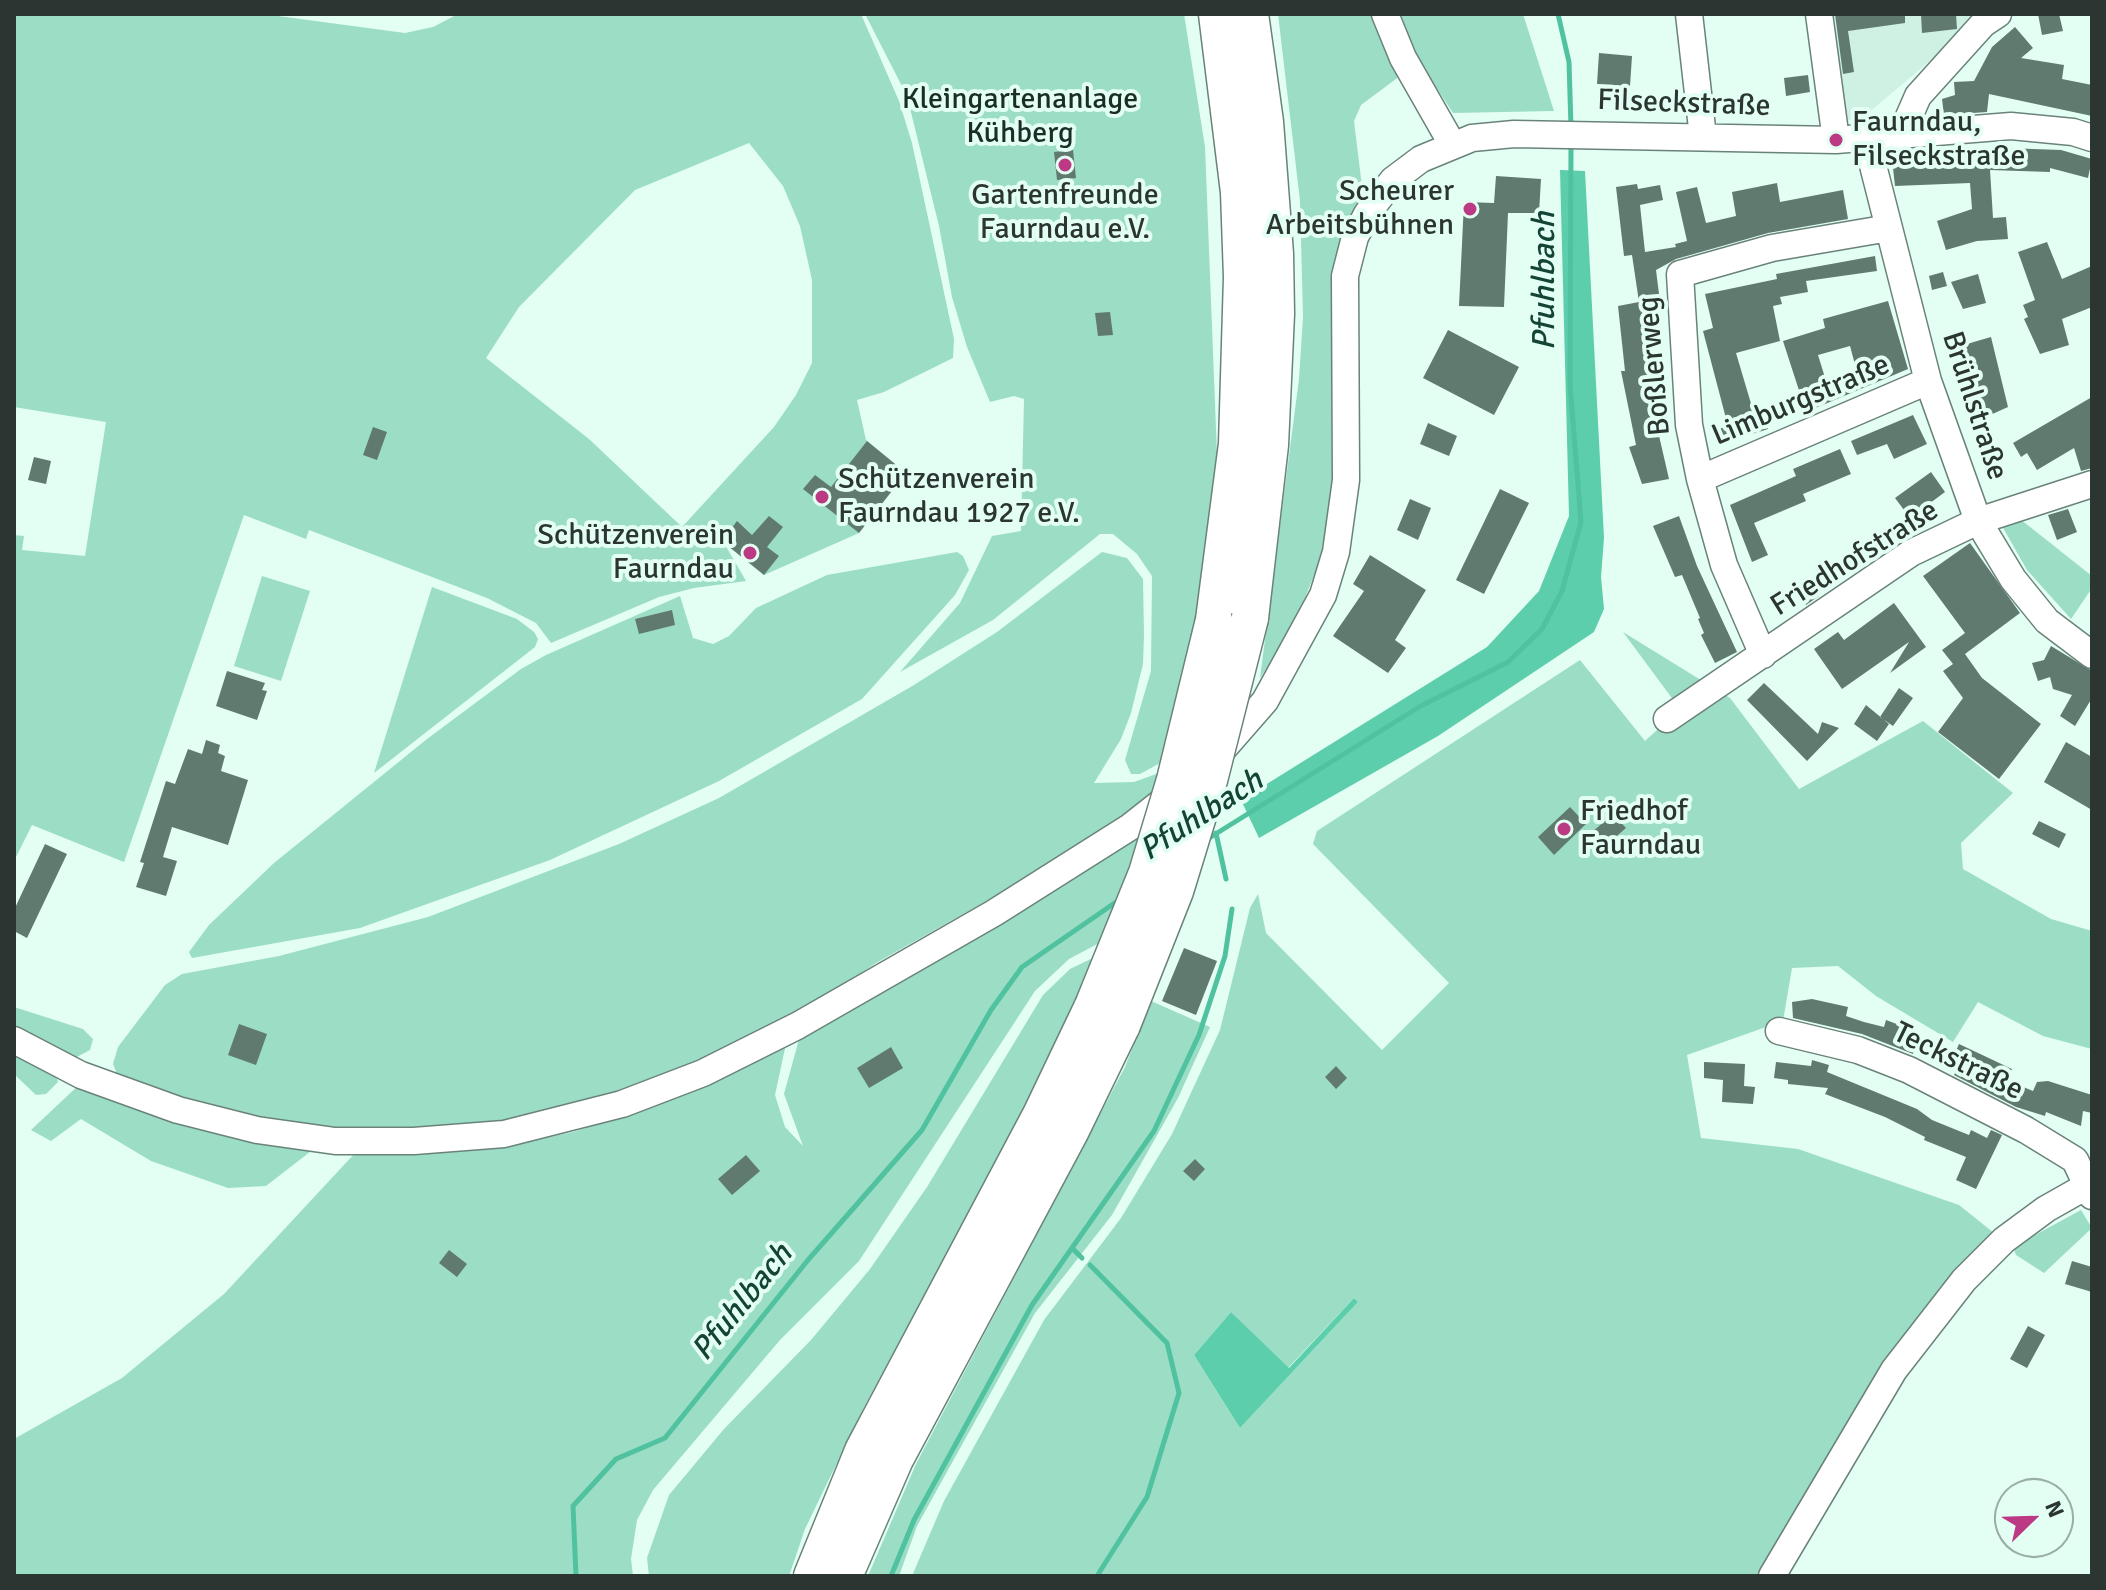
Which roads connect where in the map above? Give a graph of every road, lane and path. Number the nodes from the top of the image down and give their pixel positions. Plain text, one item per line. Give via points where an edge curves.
1 (1217, 14) edge
2 (1250, 14) edge
3 (1385, 14) edge
4 (1689, 14) edge
5 (1819, 14) edge
6 (1998, 14) edge
7 (1901, 135) junction
8 (1703, 137) junction
9 (1866, 138) junction
10 (2092, 138) edge
11 (1836, 140) junction
12 (1452, 144) junction
13 (1889, 228) junction
14 (1928, 381) junction
15 (1700, 479) junction
16 (2092, 484) edge
17 (1978, 521) junction
18 (1763, 655) junction
19 (2092, 655) edge
20 (1667, 719) dead end
21 (1107, 1016) junction
22 (1779, 1031) dead end
23 (14, 1040) edge
24 (2091, 1188) edge
25 (812, 1576) edge
26 (844, 1576) edge
27 (1772, 1576) edge

1 - 21 highway, bridge via 1239,192 1237,444 1214,620 1175,780
2 - 21 highway, bridge via 1269,164 1276,314 1270,445 1250,618 1184,863
3 - 12 street via 1403,58
4 - 8 street
5 - 11 street
6 - 7 street via 1918,96
7 - 9 street, Filseckstraße
7 - 10 street, Filseckstraße via 2011,126
8 - 11 street, Filseckstraße
8 - 12 street, Filseckstraße via 1558,132
9 - 11 street, Filseckstraße
9 - 13 street, Brühlstraße
12 - 23 street, Filseckstraße via 1393,180 1355,237 1345,276 1346,480 1336,552 1323,595 1265,701 1209,765 1130,827 981,921 703,1073 622,1104 504,1134 335,1141 257,1130 178,1110 81,1075
13 - 14 street, Brühlstraße
13 - 15 street, Boßlerweg via 1772,248 1680,274 1689,425
14 - 15 street, Limburgstraße
14 - 17 street, Brühlstraße
15 - 18 street, Boßlerweg via 1724,565
16 - 17 street, Friedhofstraße
17 - 18 street, Friedhofstraße via 1911,553
17 - 19 street, Brühlstraße via 2013,579 2047,621
18 - 20 street, Friedhofstraße
21 - 25 highway via 1034,1129 863,1451
21 - 26 highway via 1071,1130 895,1459
22 - 24 street, Teckstraße via 1858,1050 1922,1076 2061,1149 2075,1160
24 - 27 street via 2046,1209 1985,1257 1894,1370

